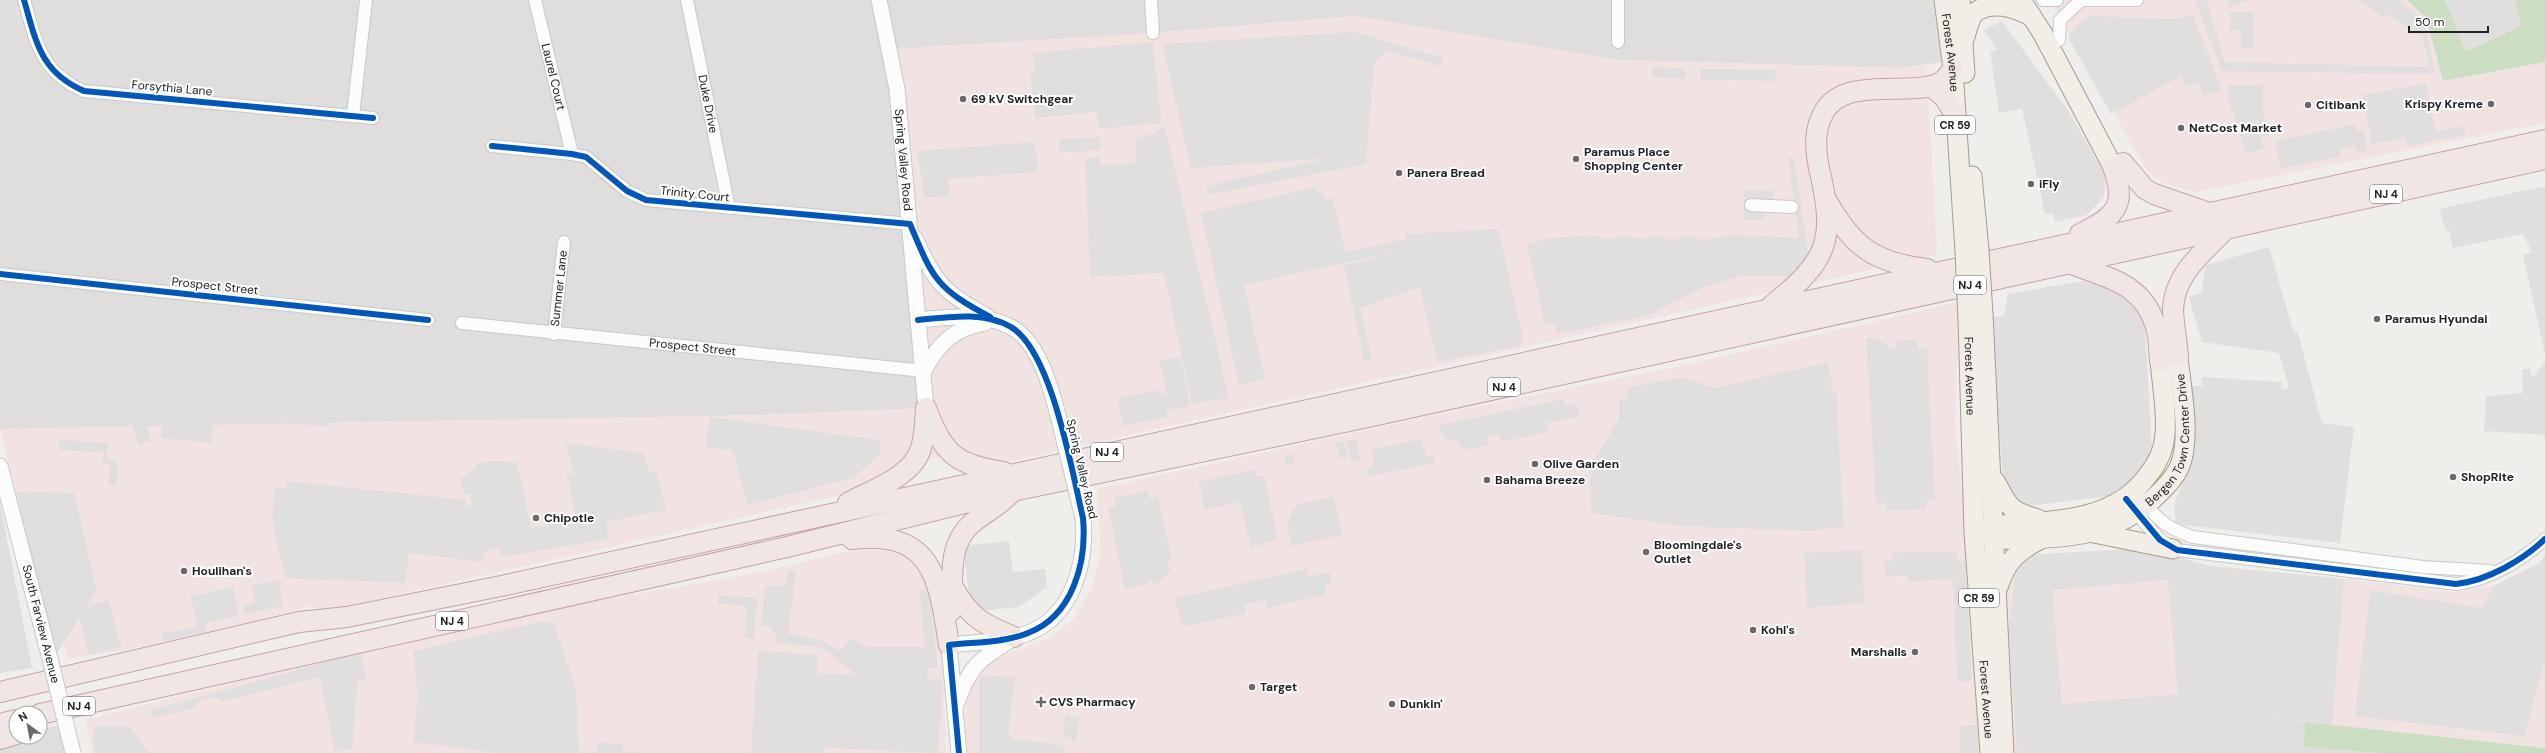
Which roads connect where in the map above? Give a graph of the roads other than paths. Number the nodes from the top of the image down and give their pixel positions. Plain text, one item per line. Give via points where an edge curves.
1 (24, 0) edge
2 (366, 0) edge
3 (535, 0) edge
4 (687, 0) edge
5 (879, 0) edge
6 (1151, 0) edge
7 (1618, 0) edge
8 (1944, 0) edge
9 (1960, 0) edge
10 (2043, 0) edge
11 (2057, 0) edge
12 (2081, 0) edge
13 (2085, 0) edge
14 (2137, 0) edge
15 (2030, 4) edge
16 (1153, 33) dead end
17 (1963, 40) junction
18 (2059, 40) junction
19 (1618, 42) dead end
20 (1952, 69) junction
21 (1931, 86) junction
22 (1954, 113) junction
23 (353, 115) junction
24 (373, 118) dead end
25 (2545, 140) edge
26 (492, 146) dead end
27 (572, 154) junction
28 (2545, 159) edge
29 (2118, 165) junction
30 (1827, 200) junction
31 (1751, 205) dead end
32 (1792, 207) dead end
33 (729, 208) junction
34 (2210, 213) junction
35 (910, 224) junction
36 (2228, 228) junction
37 (564, 242) dead end
38 (2057, 246) junction
39 (1972, 251) junction
40 (2069, 263) junction
41 (1941, 270) junction
42 (0, 274) edge
43 (1768, 308) junction
44 (1976, 316) junction
45 (428, 320) dead end
46 (918, 320) junction
47 (998, 322) junction
48 (462, 323) dead end
49 (554, 334) junction
50 (2169, 359) junction
51 (924, 371) junction
52 (926, 408) junction
53 (0, 466) edge
54 (1993, 478) junction
55 (1012, 482) junction
56 (2136, 502) junction
57 (828, 514) junction
58 (2044, 529) junction
59 (2091, 532) junction
60 (1974, 533) junction
61 (1995, 533) junction
62 (2545, 539) edge
63 (787, 547) junction
64 (2173, 549) junction
65 (2499, 570) junction
66 (953, 587) junction
67 (1995, 594) junction
68 (347, 616) junction
69 (1014, 637) junction
70 (949, 645) junction
71 (0, 692) edge
72 (117, 698) junction
73 (0, 706) edge
74 (48, 712) edge
75 (954, 712) junction
76 (48, 725) edge
77 (73, 753) edge
78 (959, 753) edge
79 (1990, 753) edge
80 (2004, 753) edge

1 - 23 street, Forsythia Lane via 36,43 48,66 59,77 84,91
2 - 23 street
3 - 27 street, Laurel Court
4 - 33 street, Duke Drive
5 - 35 street, Spring Valley Road via 897,89
6 - 16 street
7 - 19 street
8 - 20 main road, Forest Avenue / CR 59
9 - 17 main road, Forest Avenue / CR 59
10 - 11 street
12 - 18 street via 2060,20
13 - 14 street
15 - 17 main road via 1988,5 1973,14
15 - 18 main road
15 - 29 main road
17 - 39 main road, Forest Avenue / CR 59
18 - 29 main road
20 - 21 highway via 1945,80
20 - 22 main road, Forest Avenue / CR 59
21 - 22 highway via 1944,97
21 - 30 highway via 1858,90 1847,93 1824,110 1815,137
22 - 39 main road, Forest Avenue / CR 59
23 - 24 street, Forsythia Lane
25 - 34 highway, NJ 4
26 - 27 street, Trinity Court
27 - 33 street, Trinity Court via 595,163 627,191 640,198
28 - 36 highway, NJ 4
29 - 34 highway via 2154,194
29 - 38 highway via 2120,199 2111,216
30 - 41 highway via 1849,235 1879,258 1903,266
30 - 43 highway via 1828,228 1825,246 1818,261 1797,285
31 - 32 street
33 - 35 street, Trinity Court
34 - 38 highway, NJ 4
35 - 46 street, Spring Valley Road
35 - 47 street via 931,272 940,286
36 - 40 highway, NJ 4
36 - 50 highway via 2190,266 2175,294
37 - 49 street, Summer Lane
38 - 41 highway, NJ 4
39 - 44 main road, Forest Avenue / CR 59, bridge
40 - 50 highway via 2130,288 2140,298 2157,328
40 - 55 highway, NJ 4 via 1368,417
41 - 43 highway, NJ 4
42 - 45 street, Prospect Street
43 - 55 highway, NJ 4
44 - 54 main road, Forest Avenue / CR 59
44 - 60 main road, Forest Avenue / CR 59
46 - 47 street, Spring Valley Road via 958,316
46 - 51 street, Spring Valley Road
47 - 51 street via 966,327 952,334 939,347
47 - 69 street, Spring Valley Road, bridge via 1017,330 1035,354 1049,388 1083,518 1084,536 1080,568 1066,601 1045,624
48 - 49 street, Prospect Street
49 - 51 street, Prospect Street
50 - 56 main road, Bergen Town Center Drive via 2162,450
51 - 52 street, Spring Valley Road
52 - 55 highway via 939,441 948,452
52 - 57 highway via 921,449 913,464 885,484
53 - 77 street, South Farview Avenue, bridge
54 - 58 main road via 2006,503 2016,513
54 - 61 main road, Forest Avenue / CR 59
55 - 57 highway, NJ 4
55 - 63 highway, NJ 4
55 - 66 highway via 997,507 971,524 961,536 953,558
56 - 58 main road, Bergen Town Center Drive
56 - 59 main road, Bergen Town Center Drive via 2106,529
56 - 64 street via 2160,540
56 - 65 street via 2170,529 2193,537 2423,567 2483,572
57 - 68 highway, NJ 4 via 454,596
58 - 59 main road, Bergen Town Center Drive
58 - 61 main road, Bergen Town Center Drive
58 - 67 main road via 2014,555 2005,568
59 - 64 main road
60 - 61 main road, Bergen Town Center Drive
60 - 79 main road, Forest Avenue / CR 59
61 - 67 main road, Forest Avenue / CR 59
62 - 65 street via 2536,548
63 - 70 highway via 864,538 891,540 917,551 929,565 940,590
63 - 72 highway, NJ 4 via 332,647
64 - 65 street via 2456,584 2469,583
66 - 69 highway via 965,607 979,621
66 - 70 highway
67 - 80 main road, Forest Avenue / CR 59
68 - 71 highway via 299,622
68 - 73 highway, NJ 4 via 301,633
69 - 70 street, Spring Valley Road
69 - 75 street via 971,669
70 - 75 street
72 - 74 highway, NJ 4
72 - 76 highway
75 - 78 street

